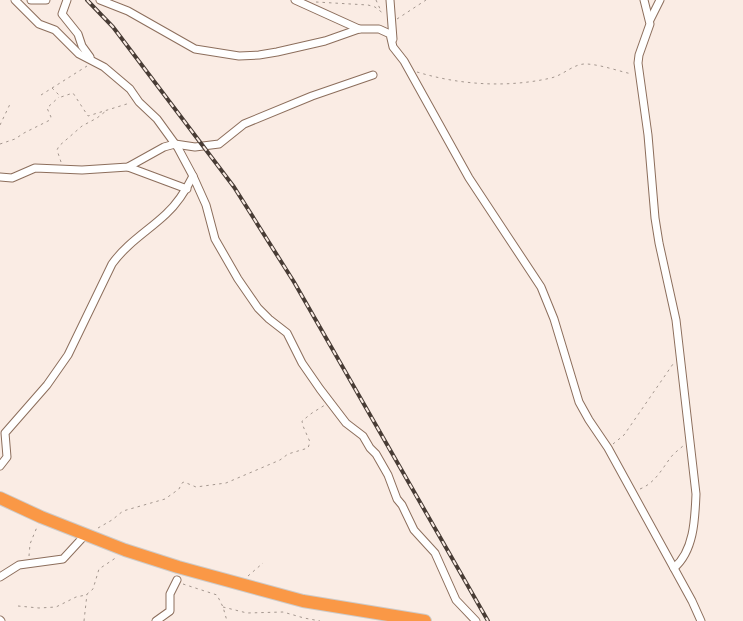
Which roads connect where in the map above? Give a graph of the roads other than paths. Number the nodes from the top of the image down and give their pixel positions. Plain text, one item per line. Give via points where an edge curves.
1 (15, 0) edge
2 (31, 0) edge
3 (46, 0) edge
4 (67, 0) edge
5 (100, 0) edge
6 (295, 0) edge
7 (390, 0) edge
8 (644, 0) edge
9 (660, 0) edge
10 (650, 20) junction
11 (359, 29) junction
12 (393, 47) junction
13 (94, 61) junction
14 (372, 76) dead end
15 (174, 144) junction
16 (128, 167) junction
17 (193, 176) junction
18 (0, 177) edge
19 (187, 189) junction
20 (0, 466) edge
21 (0, 498) edge
22 (86, 534) junction
23 (674, 568) junction
24 (0, 577) edge
25 (176, 580) road end
26 (156, 621) edge
27 (424, 621) edge
28 (476, 621) edge
29 (701, 621) edge

1 - 13 street via 39,24 55,30 79,54
2 - 3 street
4 - 13 street via 62,14
5 - 11 street via 128,11 196,49 239,56 278,52
6 - 11 street
7 - 12 street
8 - 10 street
9 - 10 street
10 - 23 street via 639,55 640,76 655,218 681,352 696,494 696,522 682,562
11 - 12 street via 384,30 390,34
12 - 23 street via 469,178 541,287 580,402
13 - 15 street via 126,86 153,114
14 - 15 street via 244,124 219,144 195,147
15 - 16 street
15 - 17 street
16 - 18 street via 90,170 32,168 12,178
16 - 19 street
17 - 19 street
17 - 28 street via 206,205 215,239 238,280 258,308 287,333 329,402 376,454 414,530 435,553 456,600
19 - 20 street via 166,215 120,253 112,264 68,355 6,433 7,457
21 - 22 highway
22 - 24 street via 63,559 20,565
22 - 27 highway via 178,567 303,601
23 - 29 street
25 - 26 street via 170,594 170,611

